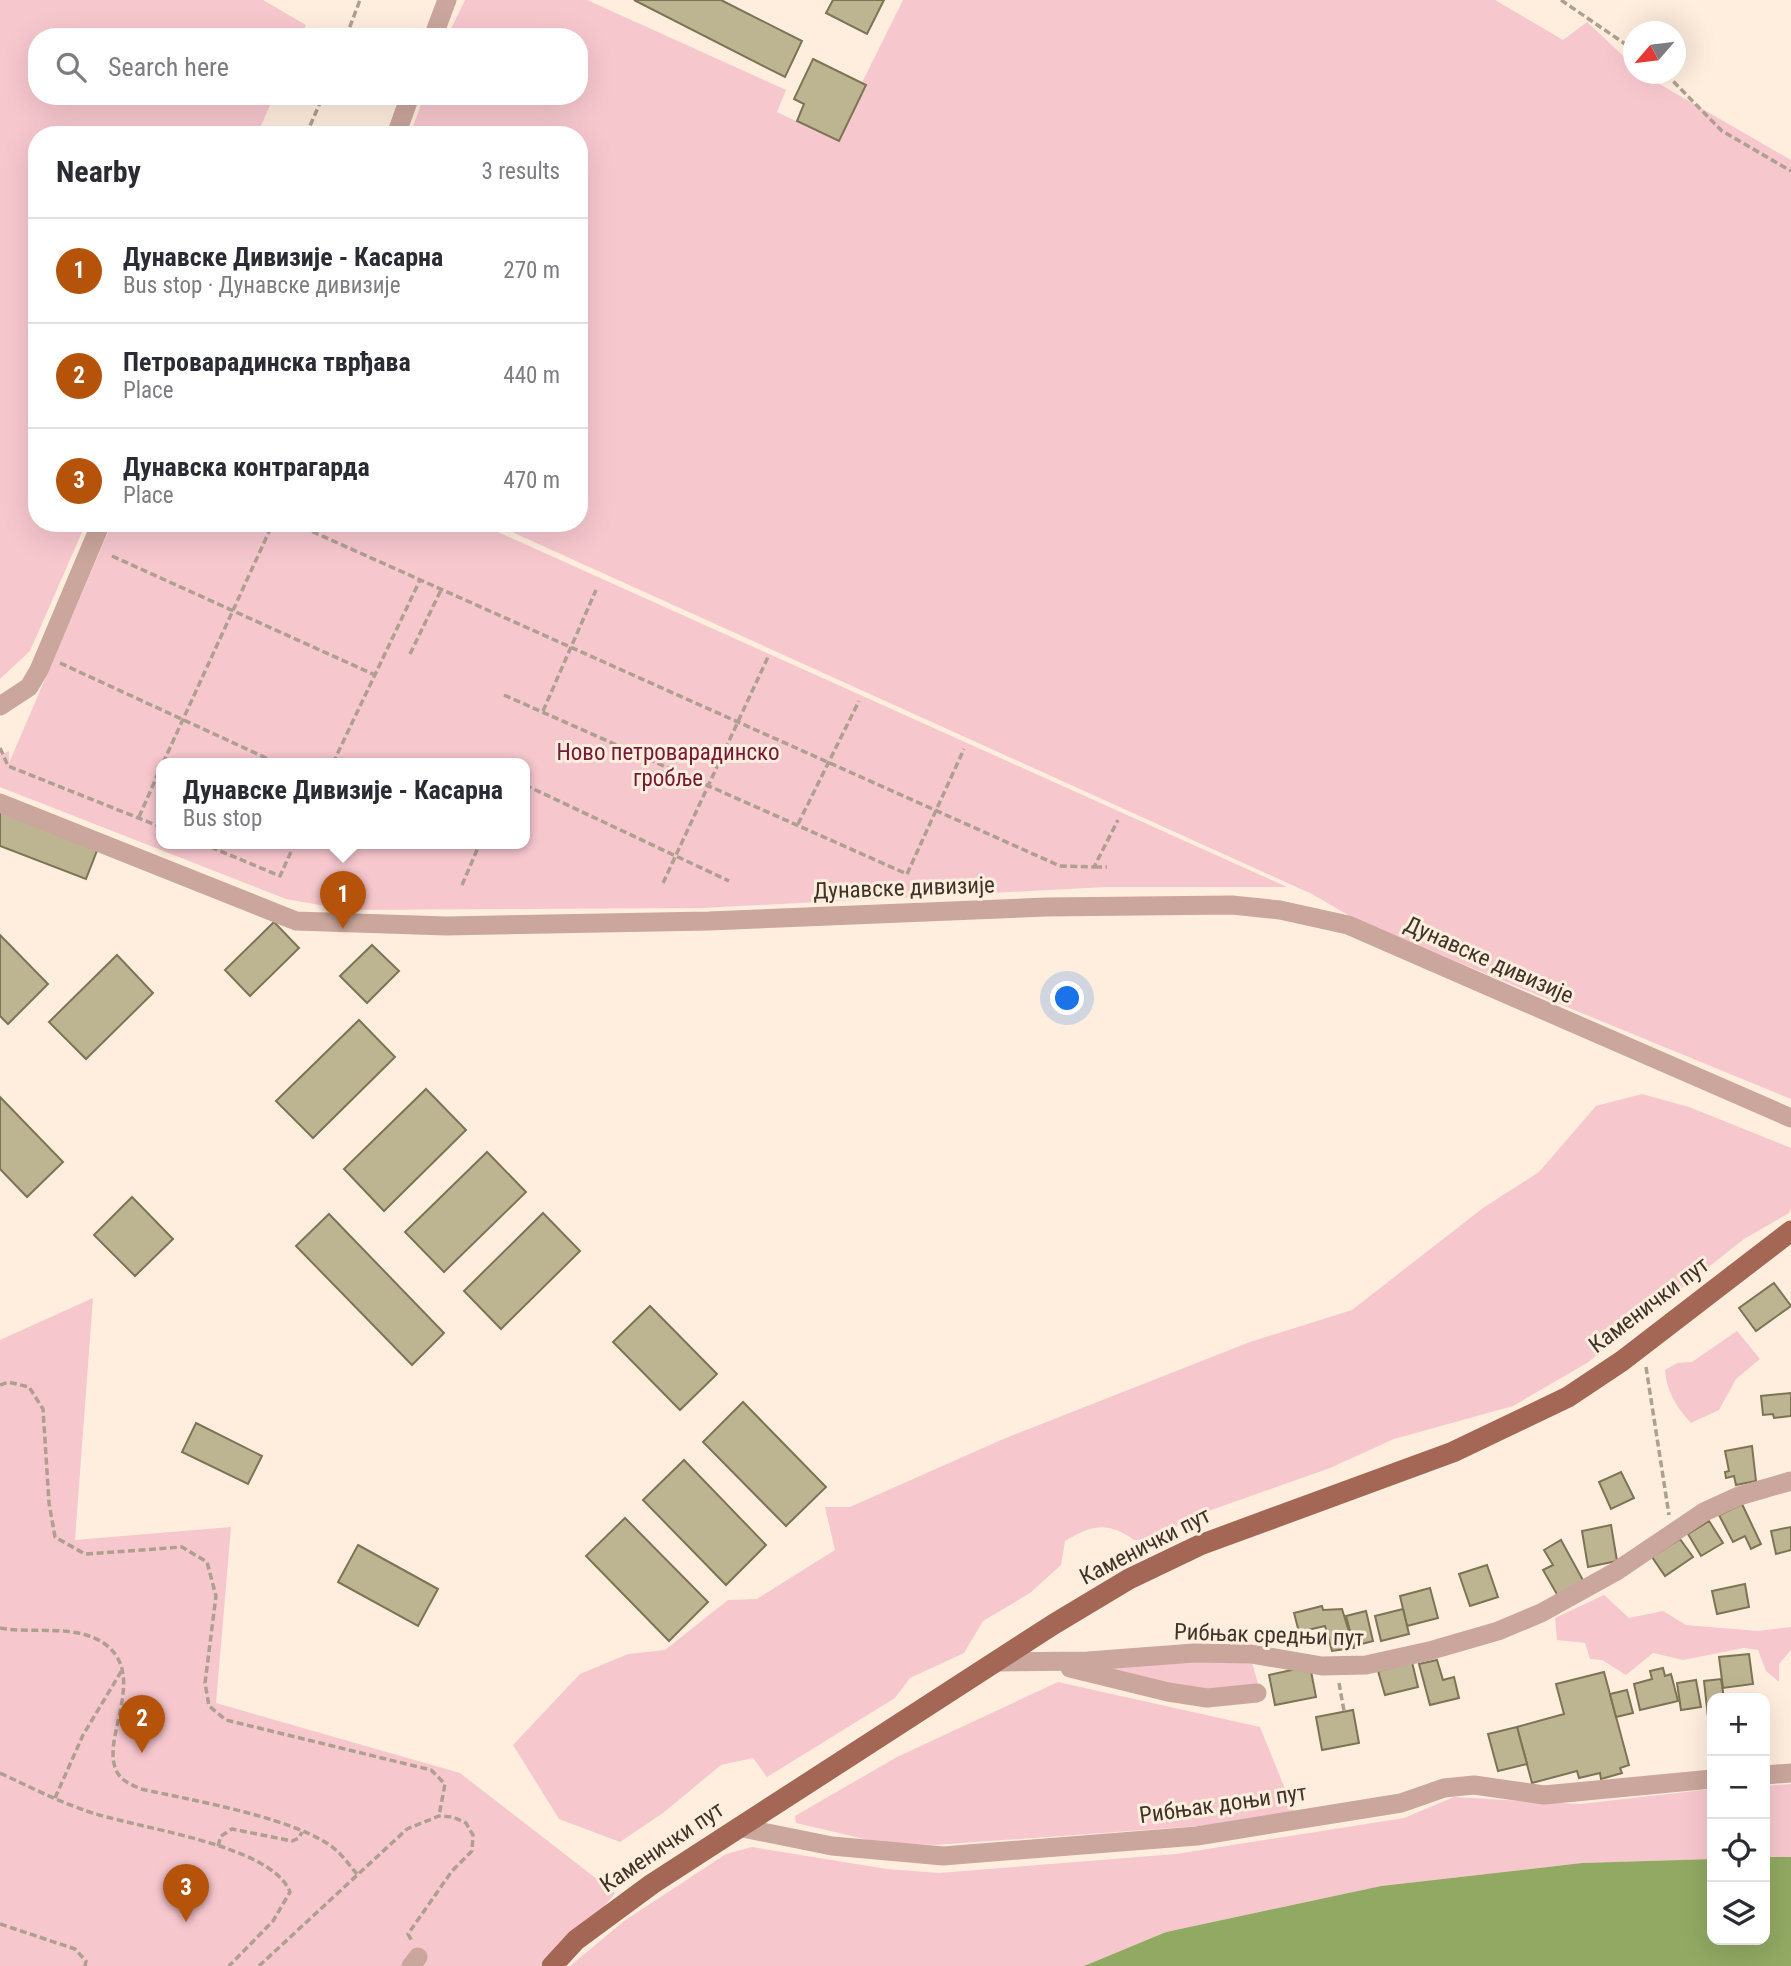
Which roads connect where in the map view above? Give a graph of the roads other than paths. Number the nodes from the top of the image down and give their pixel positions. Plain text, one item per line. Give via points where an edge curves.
1 (447, 0) edge
2 (436, 28) edge
3 (407, 105) edge
4 (399, 126) edge
5 (97, 532) edge
6 (0, 706) edge
7 (0, 803) edge
8 (1791, 1118) edge
9 (1791, 1231) edge
10 (1791, 1481) edge
11 (997, 1662) junction
12 (1045, 1662) junction
13 (1256, 1693) dead end
14 (1791, 1773) edge
15 (1770, 1775) edge
16 (1707, 1779) edge
17 (738, 1828) junction
18 (552, 1966) edge

1 - 2 street
3 - 4 street
5 - 6 street via 40,670 29,687
7 - 8 street, Дунавске дивизије via 296,921 446,926 709,921 1096,905 1232,905 1280,910 1348,925
9 - 11 main road, Каменички пут via 1622,1361 1567,1397 1453,1452 1200,1545 1129,1579
10 - 12 street, Рибњак средњи пут via 1704,1512 1615,1572 1541,1613 1454,1645 1366,1665 1194,1653
11 - 12 street, Рибњак средњи пут
11 - 17 main road, Каменички пут
12 - 13 street via 1207,1698
14 - 15 street
16 - 17 street, Рибњак доњи пут via 1544,1795 1474,1785 1444,1788 1401,1803 1197,1836 943,1856 832,1846
17 - 18 main road, Каменички пут via 609,1914

